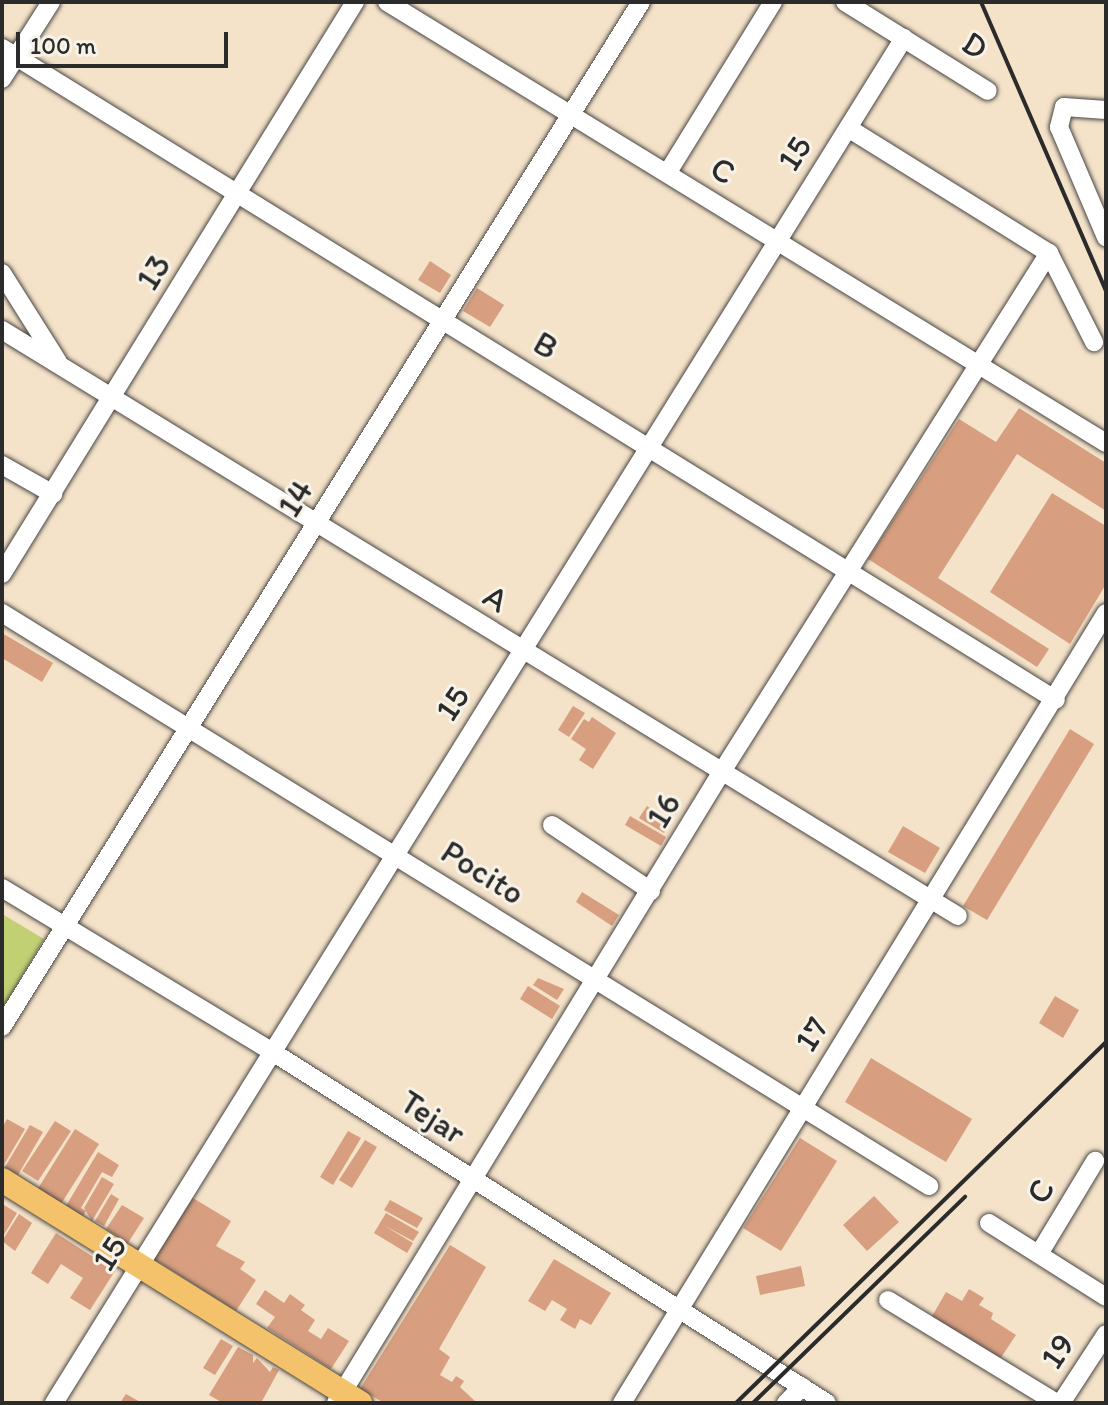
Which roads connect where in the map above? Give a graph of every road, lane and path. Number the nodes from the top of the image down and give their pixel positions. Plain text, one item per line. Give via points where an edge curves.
1 (51, 2) edge
2 (355, 2) edge
3 (387, 2) edge
4 (617, 2) edge
5 (773, 2) edge
6 (845, 2) edge
7 (637, 7) edge
8 (904, 38) junction
9 (9, 52) edge
10 (2, 79) edge
11 (988, 91) dead end
12 (1106, 110) edge
13 (571, 111) junction
14 (848, 128) junction
15 (668, 172) junction
16 (239, 193) junction
17 (1104, 230) edge
18 (776, 242) junction
19 (1049, 253) junction
20 (2, 273) edge
21 (443, 321) junction
22 (2, 330) edge
23 (1094, 342) dead end
24 (60, 364) junction
25 (982, 365) junction
26 (114, 395) junction
27 (1106, 443) edge
28 (652, 446) junction
29 (2, 465) edge
30 (53, 494) junction
31 (317, 522) junction
32 (848, 572) junction
33 (2, 574) edge
34 (2, 613) edge
35 (1106, 613) edge
36 (523, 653) junction
37 (1056, 700) junction
38 (190, 729) junction
39 (721, 773) junction
40 (552, 825) dead end
41 (393, 854) junction
42 (2, 888) edge
43 (651, 891) junction
44 (933, 899) junction
45 (958, 916) dead end
46 (65, 927) junction
47 (597, 981) junction
48 (2, 1027) edge
49 (271, 1051) junction
50 (804, 1106) junction
51 (1095, 1161) dead end
52 (2, 1180) edge
53 (474, 1181) junction
54 (929, 1186) dead end
55 (989, 1223) dead end
56 (1039, 1254) junction
57 (140, 1264) junction
58 (1106, 1297) edge
59 (888, 1300) dead end
60 (678, 1311) junction
61 (1106, 1334) edge
62 (802, 1387) junction
63 (347, 1399) edge
64 (54, 1403) edge
65 (622, 1403) edge
66 (786, 1403) edge
67 (827, 1403) edge
68 (1059, 1403) edge

1 - 9 street
2 - 16 street, 13
3 - 13 street, C
4 - 7 street
5 - 15 street
6 - 8 street, D
7 - 13 street, 14
8 - 11 street, D
8 - 14 street, 15
9 - 10 street
9 - 16 street, B
12 - 17 street via 1064,107 1059,127
13 - 15 street, C
13 - 21 street, 14
14 - 18 street, 15
14 - 19 street
15 - 18 street, C
16 - 21 street, B
16 - 26 street, 13
18 - 25 street, C
18 - 28 street, 15
19 - 23 street
19 - 25 street, 16
20 - 24 street
21 - 28 street, B
21 - 31 street, 14
22 - 24 street, A
24 - 26 street, A
25 - 27 street, C
25 - 32 street, 16
26 - 30 street, 13
26 - 31 street, A
28 - 32 street, B
28 - 36 street, 15
29 - 30 street
30 - 33 street, 13
31 - 36 street, A
31 - 38 street, 14
32 - 37 street, B
32 - 39 street, 16
34 - 38 street, Pocito
35 - 37 street, 17
36 - 39 street, A
36 - 41 street, 15
37 - 44 street, 17
38 - 41 street, Pocito
38 - 46 street, 14
39 - 43 street, 16
39 - 44 street, A
40 - 43 street
41 - 47 street, Pocito
41 - 49 street, 15
42 - 46 street, Tejar
43 - 47 street, 16
44 - 45 street, A
44 - 50 street, 17
46 - 48 street, 14
46 - 49 street, Tejar
47 - 50 street, Pocito
47 - 53 street, 16
49 - 53 street, Tejar
49 - 57 street, 15
50 - 54 street, Pocito
50 - 60 street, 17
51 - 56 street, C
52 - 57 main road
53 - 60 street, Tejar
53 - 63 street, 16
55 - 56 street
56 - 58 street
57 - 63 main road
57 - 64 street, 15
59 - 68 street
60 - 62 street, Tejar
60 - 65 street, 17
61 - 68 street, 19
62 - 66 street
62 - 67 street, Tejar

